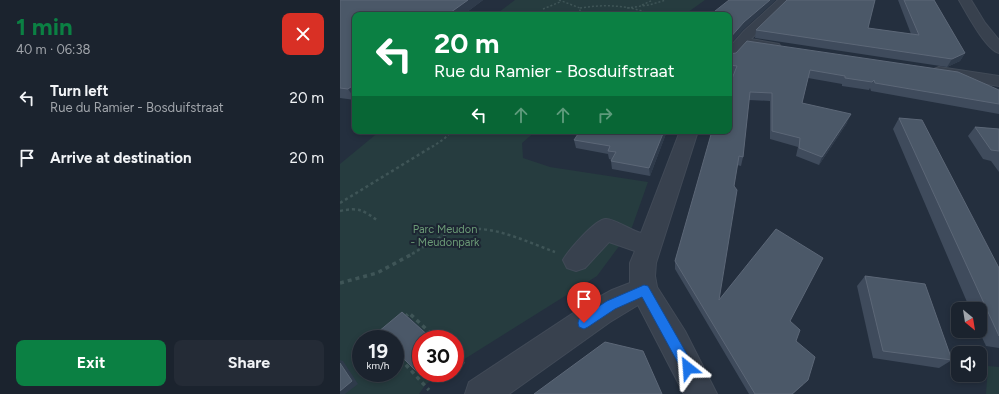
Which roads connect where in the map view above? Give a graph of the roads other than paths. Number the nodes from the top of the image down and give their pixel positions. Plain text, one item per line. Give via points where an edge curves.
1 (785, 0) edge
2 (965, 0) edge
3 (742, 42) junction
4 (788, 49) edge
5 (999, 49) edge
6 (732, 54) edge
7 (927, 70) edge
8 (999, 81) edge
9 (688, 134) edge
10 (649, 246) junction
11 (576, 260) road end
12 (644, 290) junction
13 (481, 394) edge
14 (701, 394) edge

1 - 3 street
2 - 5 street
3 - 4 street
3 - 6 street
7 - 8 street
9 - 10 street
10 - 11 street via 606,229
10 - 12 street via 642,269
12 - 13 street via 600,312
12 - 14 street

